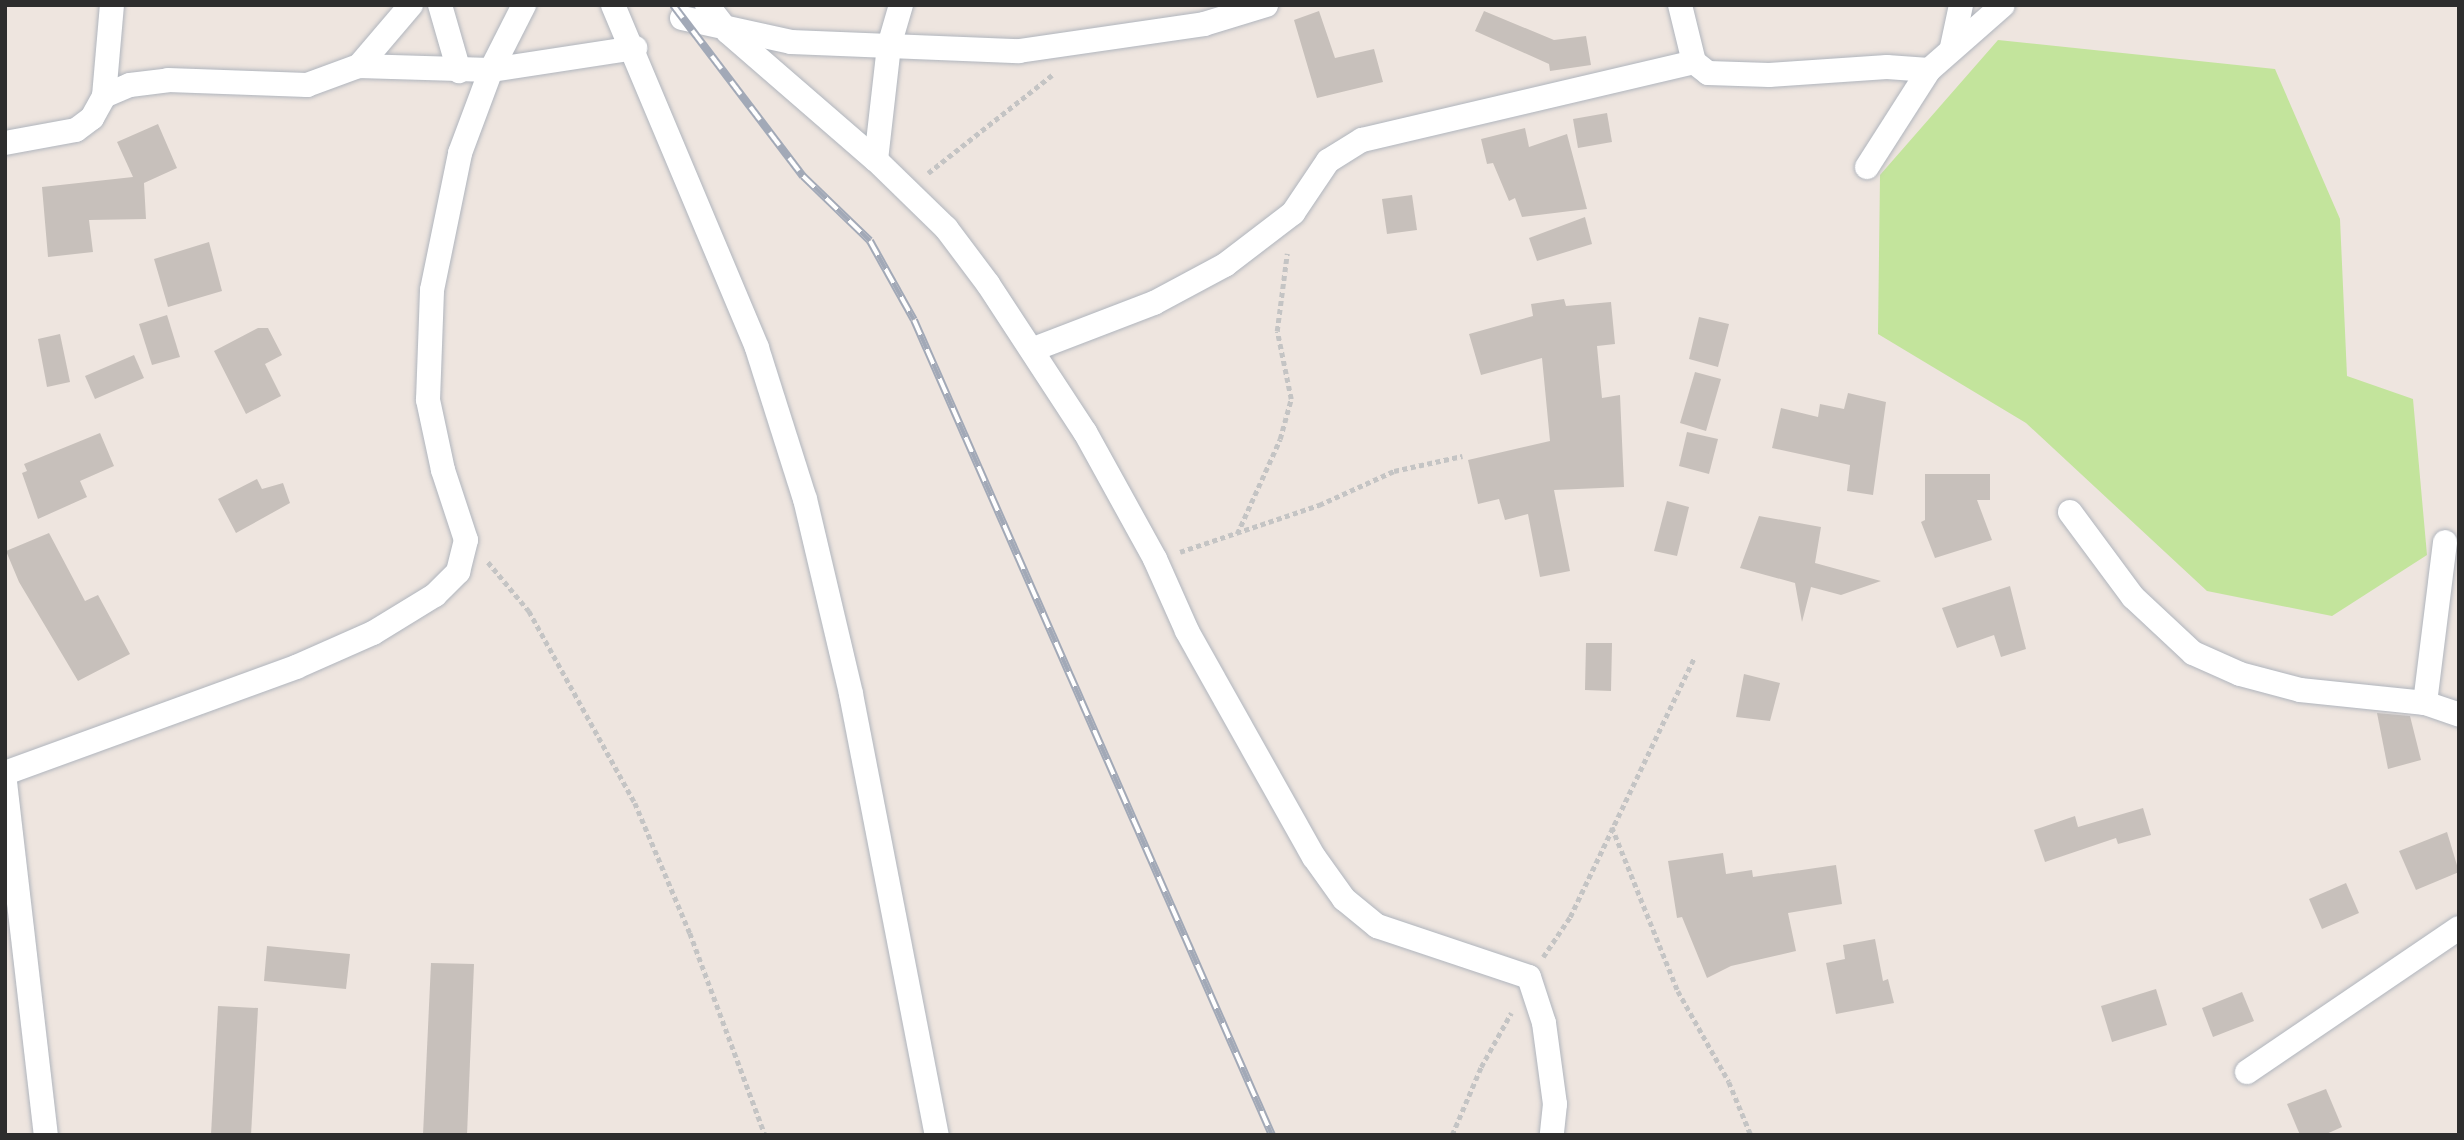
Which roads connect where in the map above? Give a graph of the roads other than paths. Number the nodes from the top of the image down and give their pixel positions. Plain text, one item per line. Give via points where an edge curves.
1 (112, 5) edge
2 (411, 5) edge
3 (440, 5) edge
4 (524, 5) edge
5 (613, 5) edge
6 (707, 5) edge
7 (901, 5) edge
8 (1266, 5) edge
9 (1680, 5) edge
10 (1961, 5) edge
11 (2003, 5) edge
12 (682, 18) dead end
13 (728, 32) junction
14 (889, 46) junction
15 (1952, 47) junction
16 (635, 48) junction
17 (1694, 62) junction
18 (359, 66) junction
19 (491, 70) junction
20 (1928, 70) junction
21 (459, 71) junction
22 (104, 96) junction
23 (5, 143) edge
24 (876, 160) junction
25 (1867, 167) dead end
26 (1034, 349) junction
27 (2070, 512) dead end
28 (2445, 542) dead end
29 (2425, 703) junction
30 (2459, 715) edge
31 (5, 773) edge
32 (5, 782) edge
33 (2459, 928) edge
34 (2247, 1072) dead end
35 (46, 1135) edge
36 (937, 1135) edge
37 (1552, 1135) edge

1 - 22 street
2 - 18 street
3 - 21 street
4 - 19 street
5 - 16 street
6 - 13 street
7 - 14 street
8 - 14 street via 1204,24 1019,51
9 - 17 street
10 - 15 street
11 - 15 street
12 - 13 street
13 - 14 street via 791,42
13 - 24 street
14 - 24 street
15 - 20 street
16 - 19 street
16 - 36 street via 757,348 805,499 851,694
17 - 20 street via 1708,73 1727,76 1887,67
17 - 26 street via 1362,140 1328,161 1293,213 1268,236 1190,286
18 - 21 street
18 - 22 street via 307,85 168,80 130,85
19 - 21 street
19 - 31 street via 460,153 432,290 428,400 443,470 466,540 458,572 373,633 249,685
20 - 25 street
22 - 23 street via 92,118 76,130
24 - 26 street via 946,228
26 - 37 street via 1155,559 1187,631 1314,856 1344,899 1377,926 1529,977 1544,1023 1555,1104
27 - 29 street via 2133,597 2193,653 2240,674 2300,690
28 - 29 street
29 - 30 street
32 - 35 street
33 - 34 street

